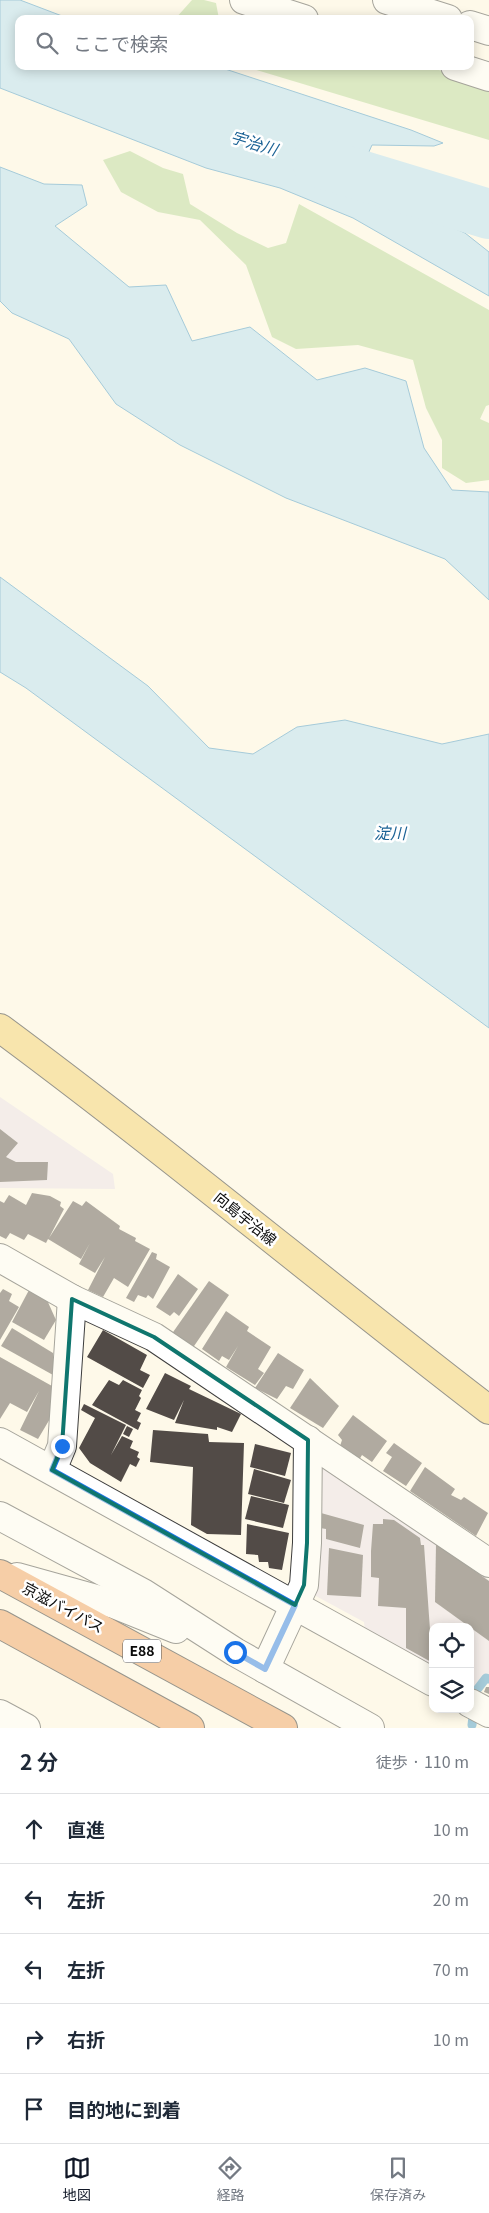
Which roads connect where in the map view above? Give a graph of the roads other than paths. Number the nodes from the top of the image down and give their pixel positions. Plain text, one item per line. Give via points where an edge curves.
1 (244, 0) edge
2 (387, 0) edge
3 (291, 15) edge
4 (435, 15) edge
5 (474, 27) edge
6 (489, 31) edge
7 (469, 70) edge
8 (489, 76) edge
9 (0, 1028) edge
10 (0, 1258) edge
11 (72, 1299) junction
12 (489, 1410) edge
13 (308, 1440) junction
14 (0, 1442) edge
15 (52, 1470) junction
16 (0, 1516) edge
17 (489, 1563) edge
18 (0, 1573) edge
19 (295, 1605) junction
20 (0, 1624) edge
21 (235, 1652) junction
22 (265, 1669) junction
23 (429, 1680) edge
24 (0, 1714) edge
25 (26, 1728) edge
26 (190, 1728) edge
27 (284, 1728) edge
28 (370, 1728) edge

1 - 3 street
2 - 4 street
5 - 6 street
7 - 8 street
9 - 12 main road, 向島宇治線
10 - 11 street
11 - 13 street via 154,1337
11 - 15 street via 62,1446
13 - 17 street
13 - 19 street via 308,1543 304,1585
14 - 15 street
15 - 19 street
16 - 21 street via 143,1593
18 - 21 street via 114,1604
18 - 27 highway, 京滋バイパス / E88
19 - 22 street
19 - 23 street
20 - 26 highway
21 - 22 street
22 - 28 street
24 - 25 street

